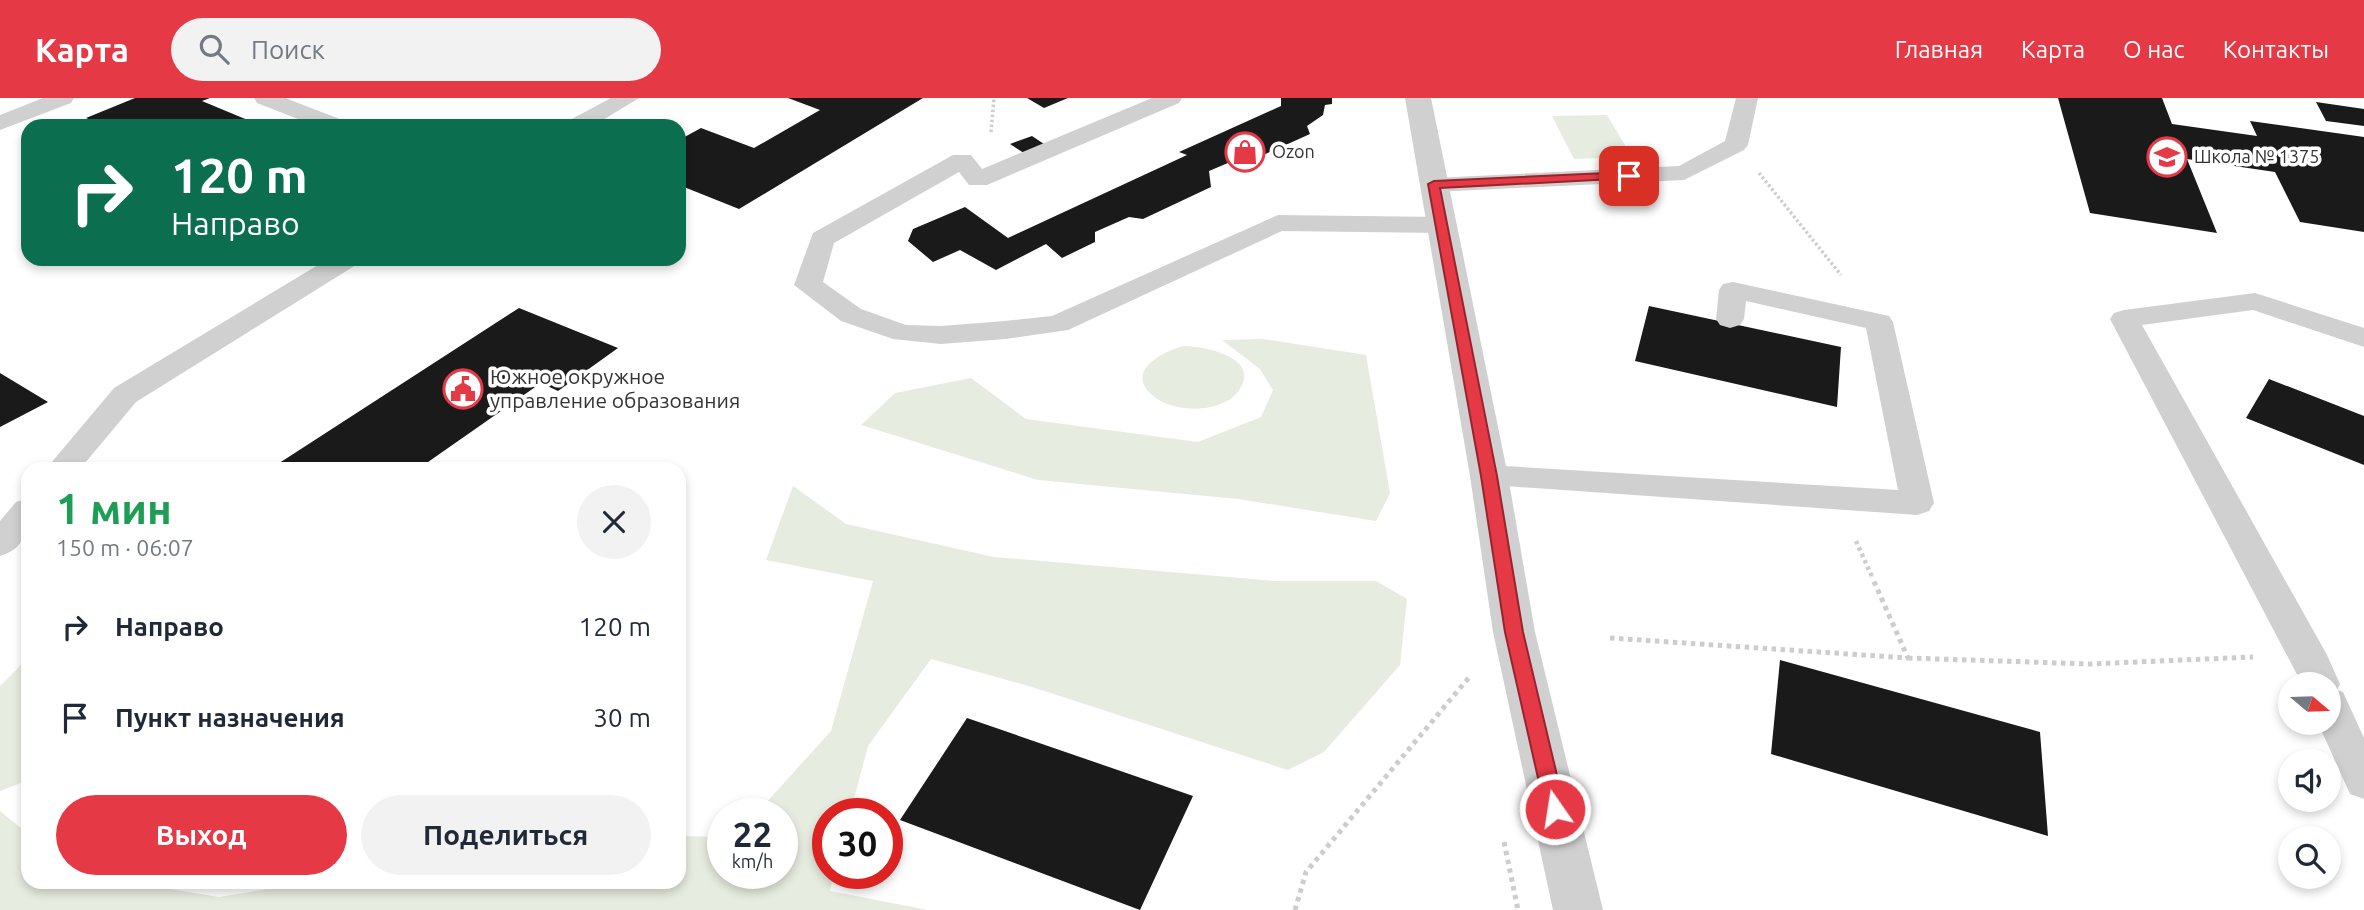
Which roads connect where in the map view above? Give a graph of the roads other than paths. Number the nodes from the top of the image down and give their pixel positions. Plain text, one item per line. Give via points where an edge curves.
1 (265, 98) edge
2 (628, 98) edge
3 (1171, 98) edge
4 (1418, 98) edge
5 (1747, 98) edge
6 (52, 99) edge
7 (319, 119) edge
8 (589, 119) edge
9 (0, 123) edge
10 (1434, 184) junction
11 (1441, 225) junction
12 (336, 266) edge
13 (1730, 319) dead end
14 (2364, 338) edge
15 (68, 462) edge
16 (1489, 476) junction
17 (21, 503) edge
18 (0, 504) edge
19 (21, 518) edge
20 (0, 544) edge
21 (2316, 672) edge
22 (2342, 732) edge
23 (2364, 782) edge
24 (1578, 910) edge

1 - 7 lane
2 - 8 lane
3 - 11 lane via 978,180 962,160 822,239 808,285 851,315 903,333 1005,330 1058,324 1278,223
4 - 10 street
5 - 10 lane via 1736,145 1684,173
6 - 9 lane
10 - 11 street
11 - 16 street
12 - 15 lane via 125,395
13 - 16 lane via 1734,290 1880,322 1917,503
14 - 21 lane via 2255,301 2124,318
16 - 24 street via 1514,632
17 - 18 lane
19 - 20 lane
22 - 23 lane

